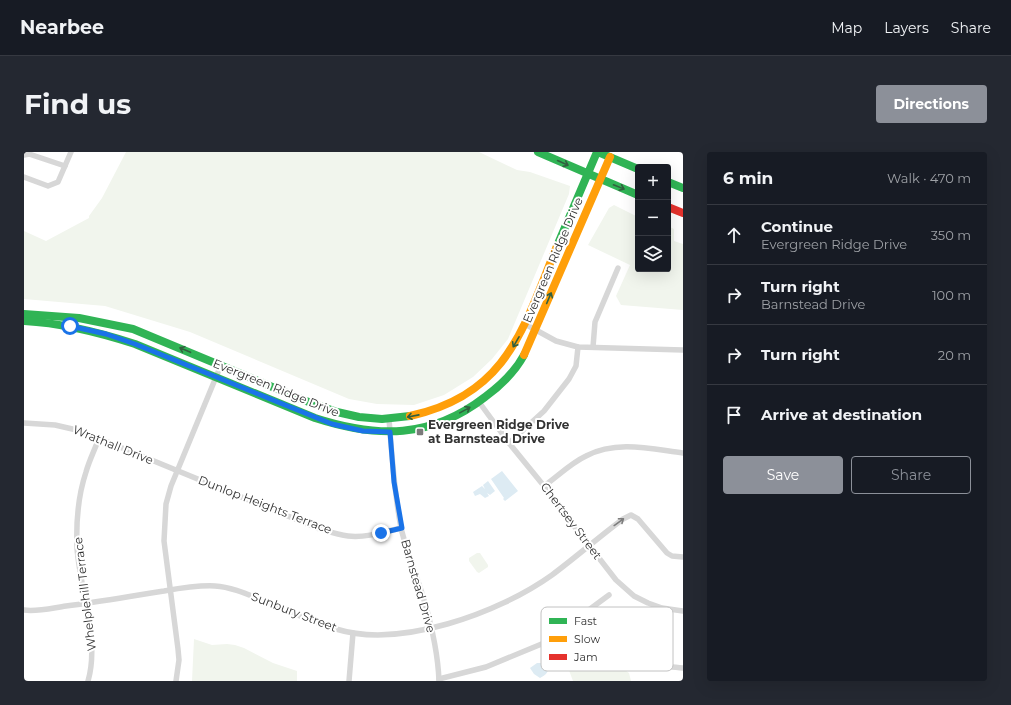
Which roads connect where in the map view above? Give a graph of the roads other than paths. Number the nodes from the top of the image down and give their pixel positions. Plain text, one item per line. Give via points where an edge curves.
1 (71, 152) edge
2 (538, 152) edge
3 (597, 152) edge
4 (24, 155) edge
5 (610, 157) junction
6 (65, 166) junction
7 (635, 168) edge
8 (588, 174) junction
9 (24, 177) edge
10 (600, 179) junction
11 (671, 183) edge
12 (683, 188) edge
13 (635, 194) edge
14 (671, 208) edge
15 (683, 214) edge
16 (618, 268) dead end
17 (24, 314) edge
18 (24, 321) edge
19 (525, 324) junction
20 (535, 331) junction
21 (578, 347) junction
22 (593, 347) junction
23 (683, 350) edge
24 (221, 365) junction
25 (216, 377) junction
26 (479, 402) junction
27 (389, 419) junction
28 (24, 423) edge
29 (390, 432) junction
30 (99, 438) junction
31 (509, 443) junction
32 (683, 453) edge
33 (178, 471) junction
34 (544, 486) junction
35 (402, 528) junction
36 (588, 545) junction
37 (683, 558) edge
38 (171, 590) junction
39 (609, 595) dead end
40 (85, 604) junction
41 (593, 607) edge
42 (659, 607) edge
43 (24, 610) edge
44 (673, 610) edge
45 (683, 611) edge
46 (431, 627) junction
47 (353, 634) junction
48 (541, 644) edge
49 (673, 667) edge
50 (683, 668) edge
51 (439, 680) edge
52 (88, 681) edge
53 (176, 681) edge
54 (349, 681) edge

1 - 6 street
2 -> 8 street
3 - 5 street
3 - 8 street, Evergreen Ridge Drive
4 - 6 street via 29,154
5 - 7 street
5 - 10 street, Evergreen Ridge Drive
6 - 9 street via 58,182 48,186
8 - 10 street
8 - 19 street, Evergreen Ridge Drive
10 -> 13 street
20 -> 10 street, Evergreen Ridge Drive
11 - 12 street
14 - 15 street
16 - 22 street via 595,322
24 -> 17 street, Evergreen Ridge Drive via 119,325 77,317
18 - 25 street, Evergreen Ridge Drive via 54,323 106,334
19 - 20 street
19 -> 27 street, Evergreen Ridge Drive via 502,362 470,391 438,409
20 - 21 street via 556,341
20 - 26 street, Evergreen Ridge Drive via 522,358 510,374
21 - 22 street
21 - 31 street via 576,366 569,379 544,411
22 - 23 street
24 - 25 street
24 - 27 street, Evergreen Ridge Drive via 337,412 360,418
25 - 29 street, Evergreen Ridge Drive via 332,424 363,431
25 - 33 street
29 -> 26 street, Evergreen Ridge Drive via 435,424
26 - 31 street, Chertsey Street
27 - 29 street, Barnstead Drive
28 - 30 street, Wrathall Drive via 69,427
29 - 35 street, Barnstead Drive via 394,482
30 - 33 street, Wrathall Drive
30 - 40 street, Whelplehill Terrace via 86,472 78,518 77,547
31 - 34 street, Chertsey Street
32 - 34 street via 611,447 572,464
33 - 35 street, Dunlop Heights Terrace via 330,532 358,536
33 - 38 street via 166,504 164,521 164,542
34 - 36 street, Chertsey Street
35 - 46 street, Barnstead Drive
36 -> 37 street, Sunbury Street via 631,515 638,519 667,553
36 - 42 street, Chertsey Street via 616,580 634,596
36 - 46 street, Sunbury Street via 552,574 503,603
38 - 40 street, Sunbury Street
38 - 47 street, Sunbury Street via 216,586 239,591 317,623
38 - 53 street via 179,660
39 - 41 street
40 - 43 street, Sunbury Street
40 - 52 street, Whelplehill Terrace via 92,642 91,673
44 - 45 street, Chertsey Street
46 - 47 street, Sunbury Street via 406,633
46 - 51 street, Barnstead Drive via 437,653
47 - 54 street
48 - 51 street via 486,667
49 - 50 street

